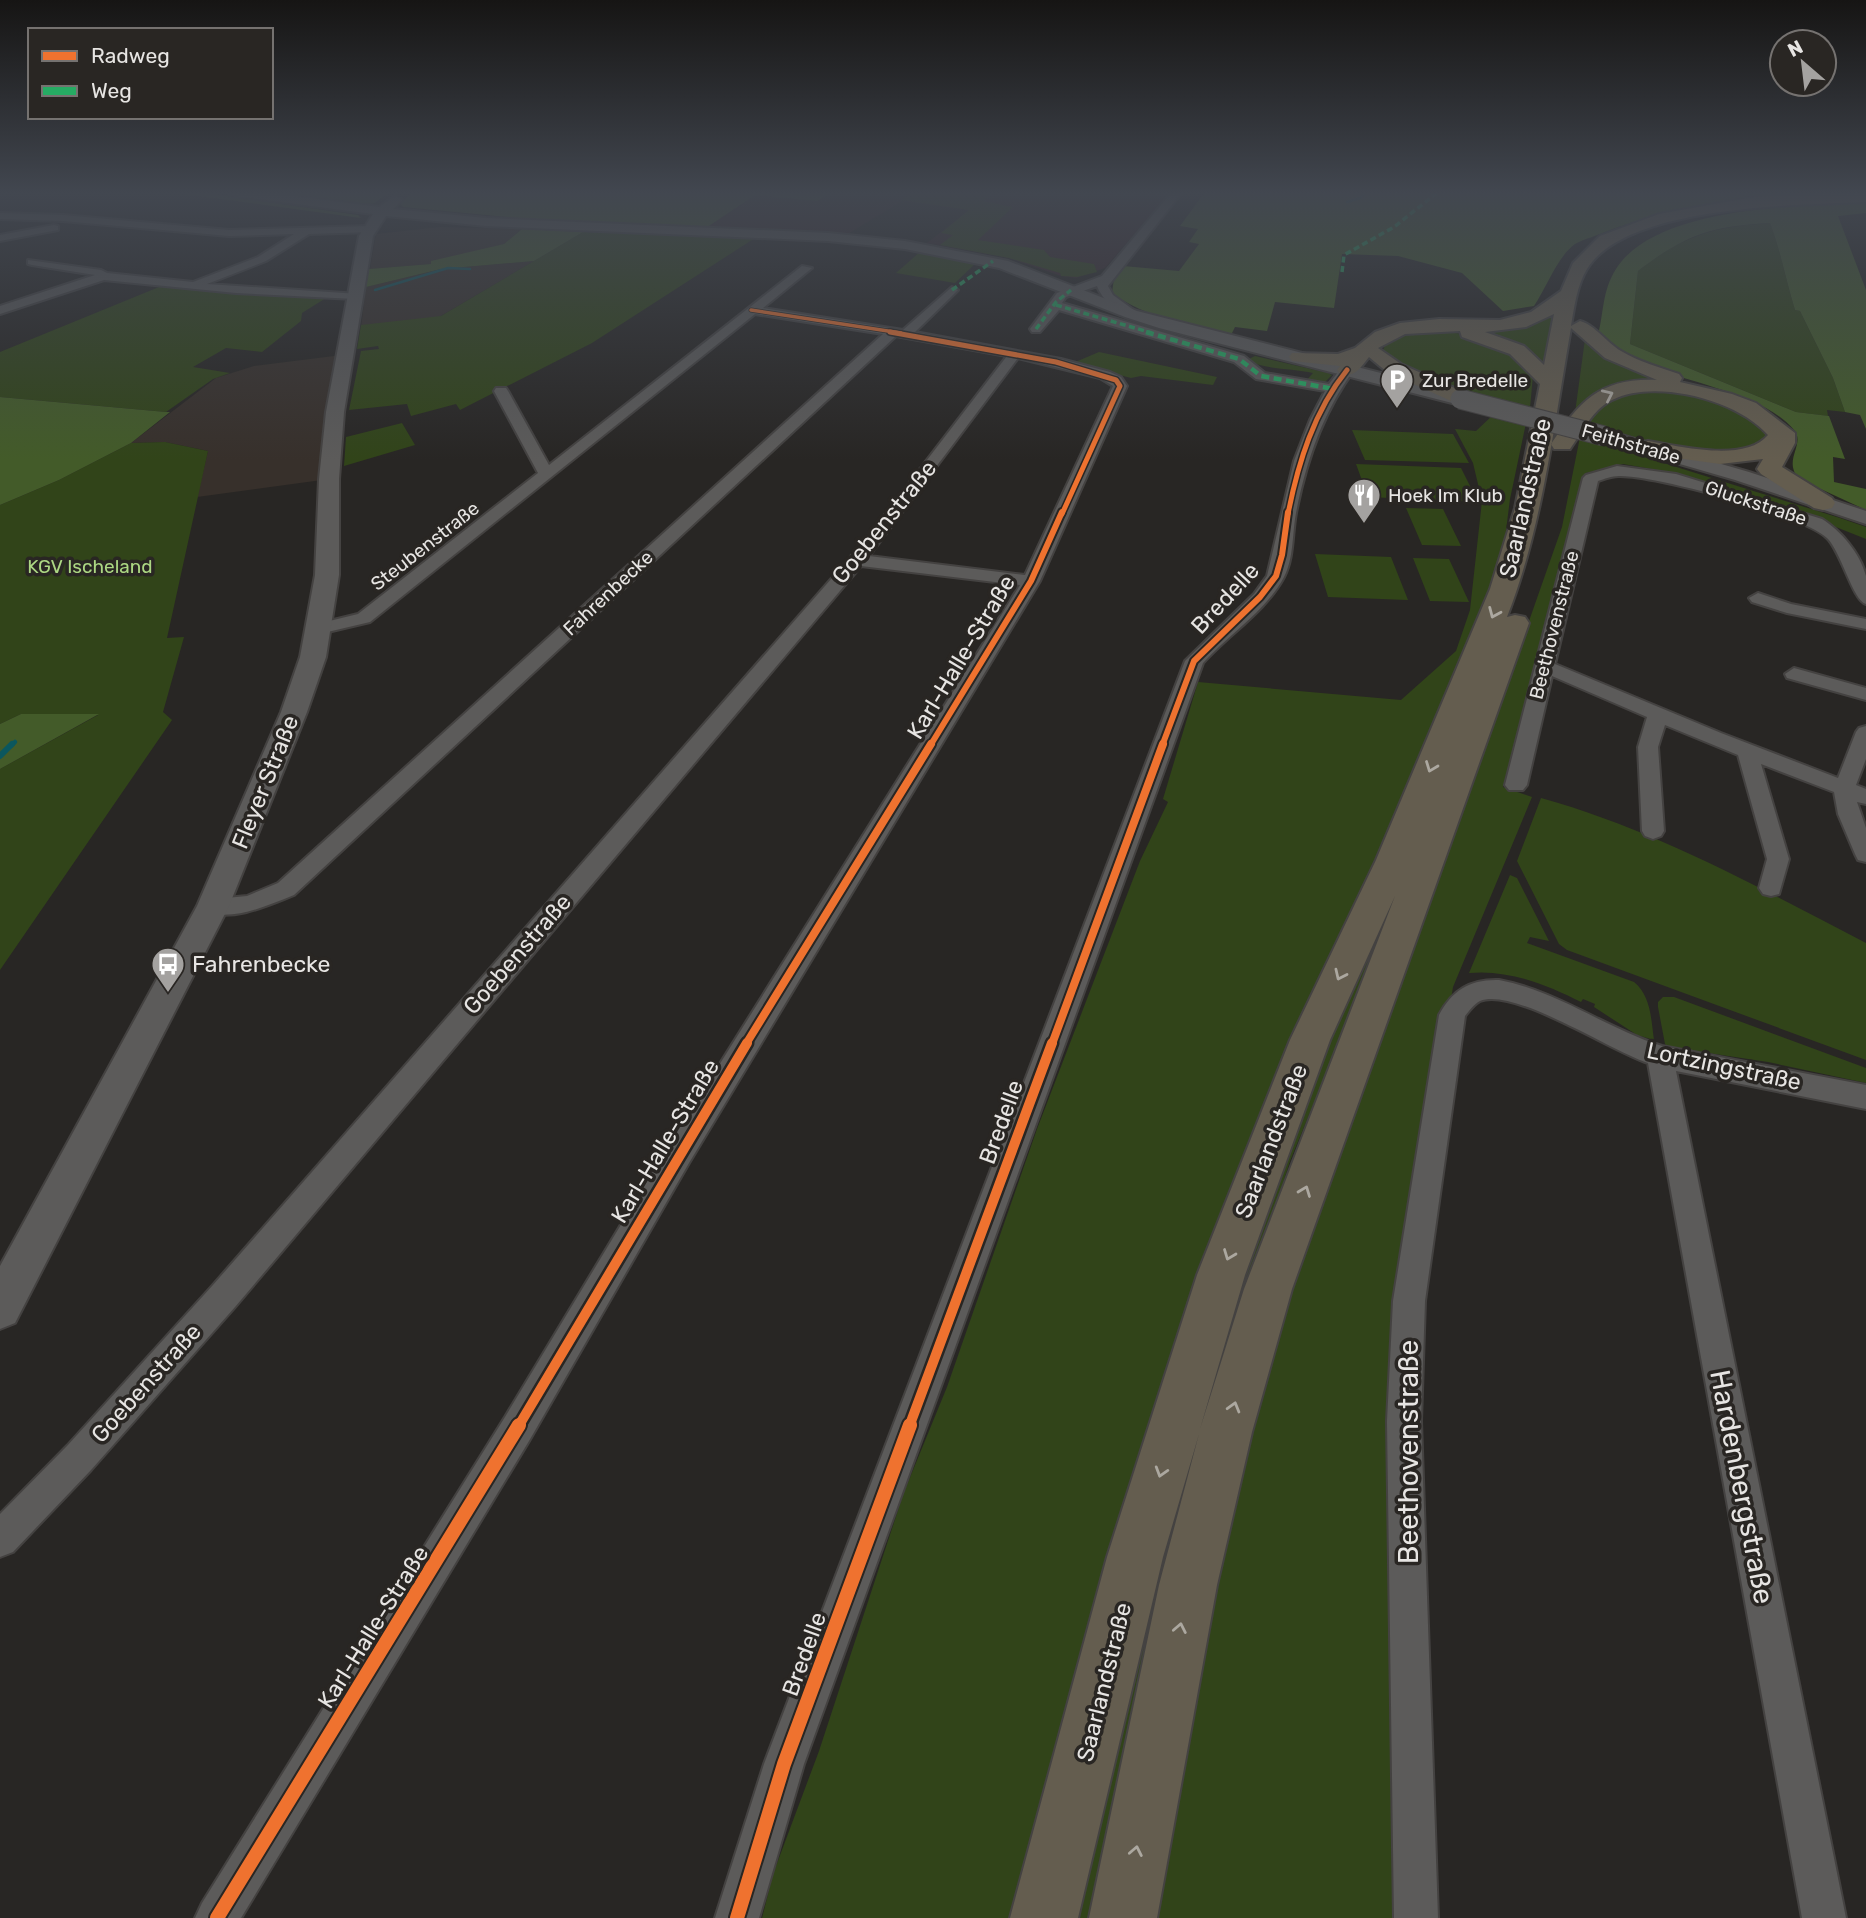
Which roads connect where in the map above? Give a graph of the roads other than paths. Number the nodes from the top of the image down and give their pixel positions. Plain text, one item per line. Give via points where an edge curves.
1 (85, 282) edge
2 (151, 282) edge
3 (203, 282) edge
4 (358, 282) edge
5 (788, 282) edge
6 (1047, 282) edge
7 (1096, 282) edge
8 (1105, 282) edge
9 (1573, 282) edge
10 (1592, 282) edge
11 (191, 286) junction
12 (952, 290) dead end
13 (1071, 290) junction
14 (1569, 293) junction
15 (355, 296) junction
16 (1056, 305) junction
17 (0, 310) edge
18 (751, 310) junction
19 (1131, 314) junction
20 (1580, 327) junction
21 (1037, 328) dead end
22 (899, 333) junction
23 (1370, 352) junction
24 (1016, 353) junction
25 (1299, 357) junction
26 (1348, 378) junction
27 (1564, 390) junction
28 (501, 391) dead end
29 (1460, 398) junction
30 (1648, 448) joint
31 (1744, 467) junction
32 (1769, 469) junction
33 (1603, 473) joint
34 (547, 475) junction
35 (1823, 503) junction
36 (1866, 518) edge
37 (1547, 524) dead end
38 (856, 560) junction
39 (1031, 581) junction
40 (1865, 594) edge
41 (1758, 598) dead end
42 (1866, 624) edge
43 (319, 629) junction
44 (1544, 666) junction
45 (1794, 674) dead end
46 (1866, 694) edge
47 (1658, 714) junction
48 (1866, 732) edge
49 (1748, 751) junction
50 (1516, 785) dead end
51 (1844, 789) junction
52 (1866, 797) edge
53 (1653, 831) dead end
54 (1866, 854) edge
55 (1771, 888) dead end
56 (213, 906) junction
57 (1468, 994) joint
58 (1660, 1057) junction
59 (1866, 1097) edge
60 (0, 1308) edge
61 (0, 1539) edge
62 (217, 1918) edge
63 (737, 1918) edge
64 (1044, 1918) edge
65 (1123, 1918) edge
66 (1416, 1918) edge
67 (1824, 1918) edge

1 - 17 street
2 - 11 street
3 - 11 street
4 - 15 main road, Fleyer Straße
5 - 18 street, Steubenstraße
6 - 13 main road, Feithstraße
7 - 13 street
8 - 19 street via 1103,292
9 - 14 highway
10 - 20 highway
11 - 15 street
12 - 22 street, Fahrenbecke
13 - 16 street via 1060,296
13 - 19 main road, Feithstraße
14 - 23 highway via 1538,316 1521,322 1406,329 1383,335
14 - 27 highway
15 - 43 main road, Fleyer Straße via 334,425 327,575
16 - 21 street
16 - 26 street, Feithstraße via 1239,359 1270,379
18 - 22 street
18 - 34 street, Steubenstraße
19 - 25 main road, Feithstraße
20 - 27 highway
20 - 32 highway via 1605,352 1628,363 1763,412 1786,436
22 - 24 street
22 - 56 street, Fahrenbecke via 286,889 249,904
23 - 25 highway via 1339,360
23 - 26 highway
23 - 27 highway via 1396,335 1418,330 1460,331 1517,350
23 - 29 highway
24 - 38 street, Goebenstraße
24 - 39 street, Karl-Halle-Straße via 1110,377 1120,386
25 - 26 main road, Feithstraße
26 - 29 main road, Feithstraße
26 - 63 street, Bredelle via 1316,422 1294,481 1276,575 1194,661 789,1751
27 -> 31 highway via 1560,456 1584,414 1604,395 1636,387 1665,387 1717,396 1767,418 1780,435
27 -> 64 highway, Saarlandstraße via 1504,589 1394,860 1310,1040 1221,1275 1135,1558
28 - 34 street
29 - 30 main road, Feithstraße, bridge
30 - 31 highway
31 - 32 highway
31 - 35 main road
32 - 35 highway
33 - 40 street, Gluckstraße via 1671,477 1816,522 1842,542
33 - 44 street, Beethovenstraße via 1591,478 1587,489
34 - 43 street, Steubenstraße via 364,618
35 - 36 main road
65 -> 37 highway, Saarlandstraße via 1188,1585 1268,1289 1528,590
38 - 39 street
38 - 61 street, Goebenstraße via 223,1296
39 - 62 street, Karl-Halle-Straße
41 - 42 street
43 - 56 main road, Fleyer Straße via 294,712
44 - 47 street
44 - 50 street, Beethovenstraße
45 - 46 street
47 - 49 street
47 - 53 street via 1648,747
48 - 51 street
49 - 51 street
49 - 55 street via 1778,859
51 - 52 street
51 - 54 street
56 - 60 main road, Fleyer Straße
57 - 58 street, Lortzingstraße via 1499,989 1525,995
57 - 66 street, Beethovenstraße via 1452,1015 1409,1301 1404,1421
58 - 59 street, Lortzingstraße
58 - 67 street, Hardenbergstraße

